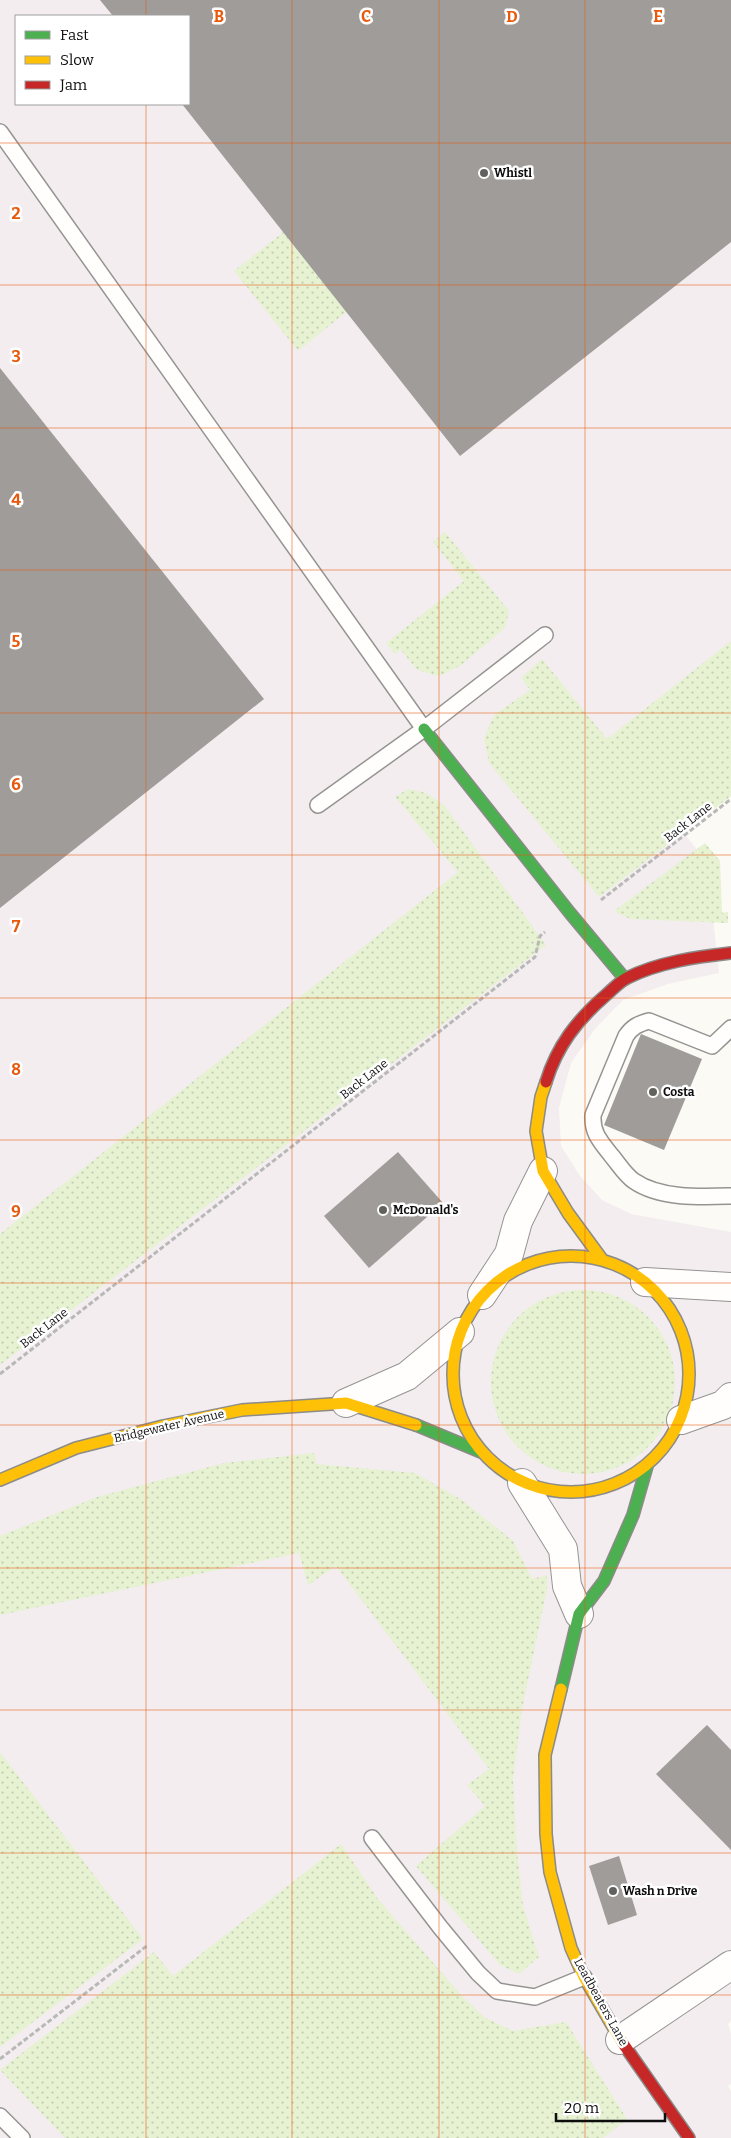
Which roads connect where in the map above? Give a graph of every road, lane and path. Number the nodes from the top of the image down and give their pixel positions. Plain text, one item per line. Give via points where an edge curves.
1 (0, 132) edge
2 (545, 635) dead end
3 (424, 729) junction
4 (731, 800) edge
5 (318, 805) dead end
6 (570, 913) junction
7 (731, 953) edge
8 (625, 978) junction
9 (731, 1028) edge
10 (543, 1171) junction
11 (731, 1196) edge
12 (601, 1258) junction
13 (645, 1282) junction
14 (731, 1286) edge
15 (482, 1295) junction
16 (460, 1332) junction
17 (0, 1374) edge
18 (731, 1397) edge
19 (346, 1404) junction
20 (681, 1420) junction
21 (481, 1452) junction
22 (647, 1466) junction
23 (0, 1480) edge
24 (522, 1483) junction
25 (579, 1614) junction
26 (372, 1838) dead end
27 (148, 1945) dead end
28 (731, 1965) edge
29 (584, 1977) junction
30 (620, 2040) junction
31 (0, 2059) edge
32 (0, 2116) edge
33 (684, 2136) edge
34 (22, 2138) edge

1 - 3 lane
2 - 3 lane
3 - 5 lane
3 - 6 street
4 - 6 path, Back Lane via 600,901 579,905
6 - 8 street
6 - 17 path, Back Lane via 540,936 535,957
7 - 8 street via 689,958
8 - 10 street via 587,1012 565,1038 552,1062 541,1097 536,1131
9 - 11 lane via 712,1046 649,1022 631,1028 593,1115 592,1125 596,1137 632,1180 646,1187 699,1198
10 - 12 street
10 - 15 street via 518,1221 509,1254
12 - 13 street, Bridgewater Avenue
12 - 15 street, Bridgewater Avenue via 568,1255 542,1259 509,1273
13 - 14 street, Bridgewater Avenue
13 - 20 street, Bridgewater Avenue via 666,1304 681,1330 689,1360 688,1391
15 - 16 street, Bridgewater Avenue
16 - 19 street, Bridgewater Avenue via 408,1376
16 - 21 street, Bridgewater Avenue via 452,1363 454,1395 463,1426
18 - 20 street via 723,1405
19 - 21 street, Bridgewater Avenue via 420,1426
19 - 23 street, Bridgewater Avenue via 242,1410 163,1426 76,1448
20 - 22 street, Bridgewater Avenue via 666,1445
21 - 24 street, Bridgewater Avenue via 500,1470
22 - 24 street, Bridgewater Avenue via 625,1480 593,1491 550,1490
22 - 25 street, Leadbeaters Lane via 633,1515 604,1581
24 - 25 street via 563,1550 567,1586
25 - 29 street, Leadbeaters Lane via 545,1755 544,1796 550,1872 571,1948
26 - 29 lane via 440,1927 497,1991 535,1997
27 - 31 path
28 - 30 street
29 - 30 street, Leadbeaters Lane
30 - 33 street, Leadbeaters Lane
32 - 34 lane

